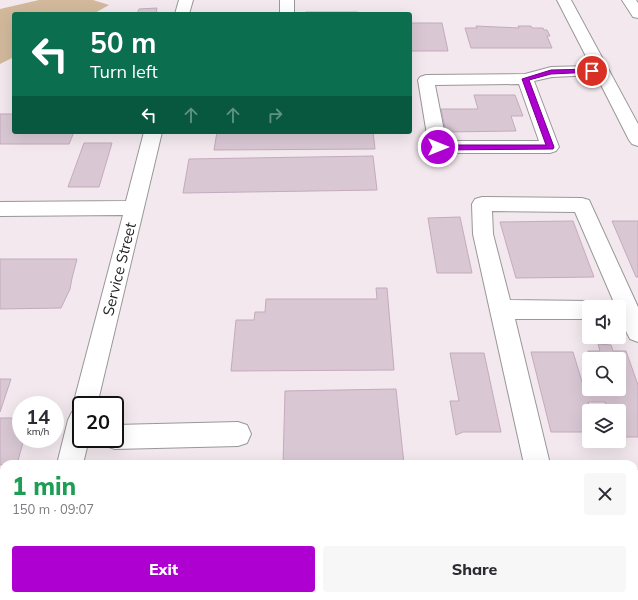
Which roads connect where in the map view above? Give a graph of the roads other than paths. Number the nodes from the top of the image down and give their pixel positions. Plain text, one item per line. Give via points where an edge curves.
1 (186, 0) edge
2 (287, 0) edge
3 (564, 0) edge
4 (628, 0) edge
5 (183, 12) edge
6 (287, 12) edge
7 (638, 14) edge
8 (601, 70) junction
9 (525, 79) junction
10 (153, 134) edge
11 (638, 140) edge
12 (135, 208) junction
13 (0, 209) edge
14 (507, 308) junction
15 (582, 310) edge
16 (628, 310) edge
17 (638, 332) edge
18 (87, 396) edge
19 (238, 434) dead end
20 (124, 436) edge
21 (75, 448) edge
22 (71, 460) edge
23 (536, 460) edge

1 - 5 street
2 - 6 street
3 - 8 street
4 - 7 street
8 - 9 street via 551,72
8 - 11 street
9 - 9 street via 426,80 438,147 550,147
10 - 12 street, Service Street
12 - 13 street
12 - 18 street, Service Street
14 - 15 street
14 - 16 street via 483,234 482,204 582,205
14 - 23 street
16 - 17 street
19 - 20 street
21 - 22 street

